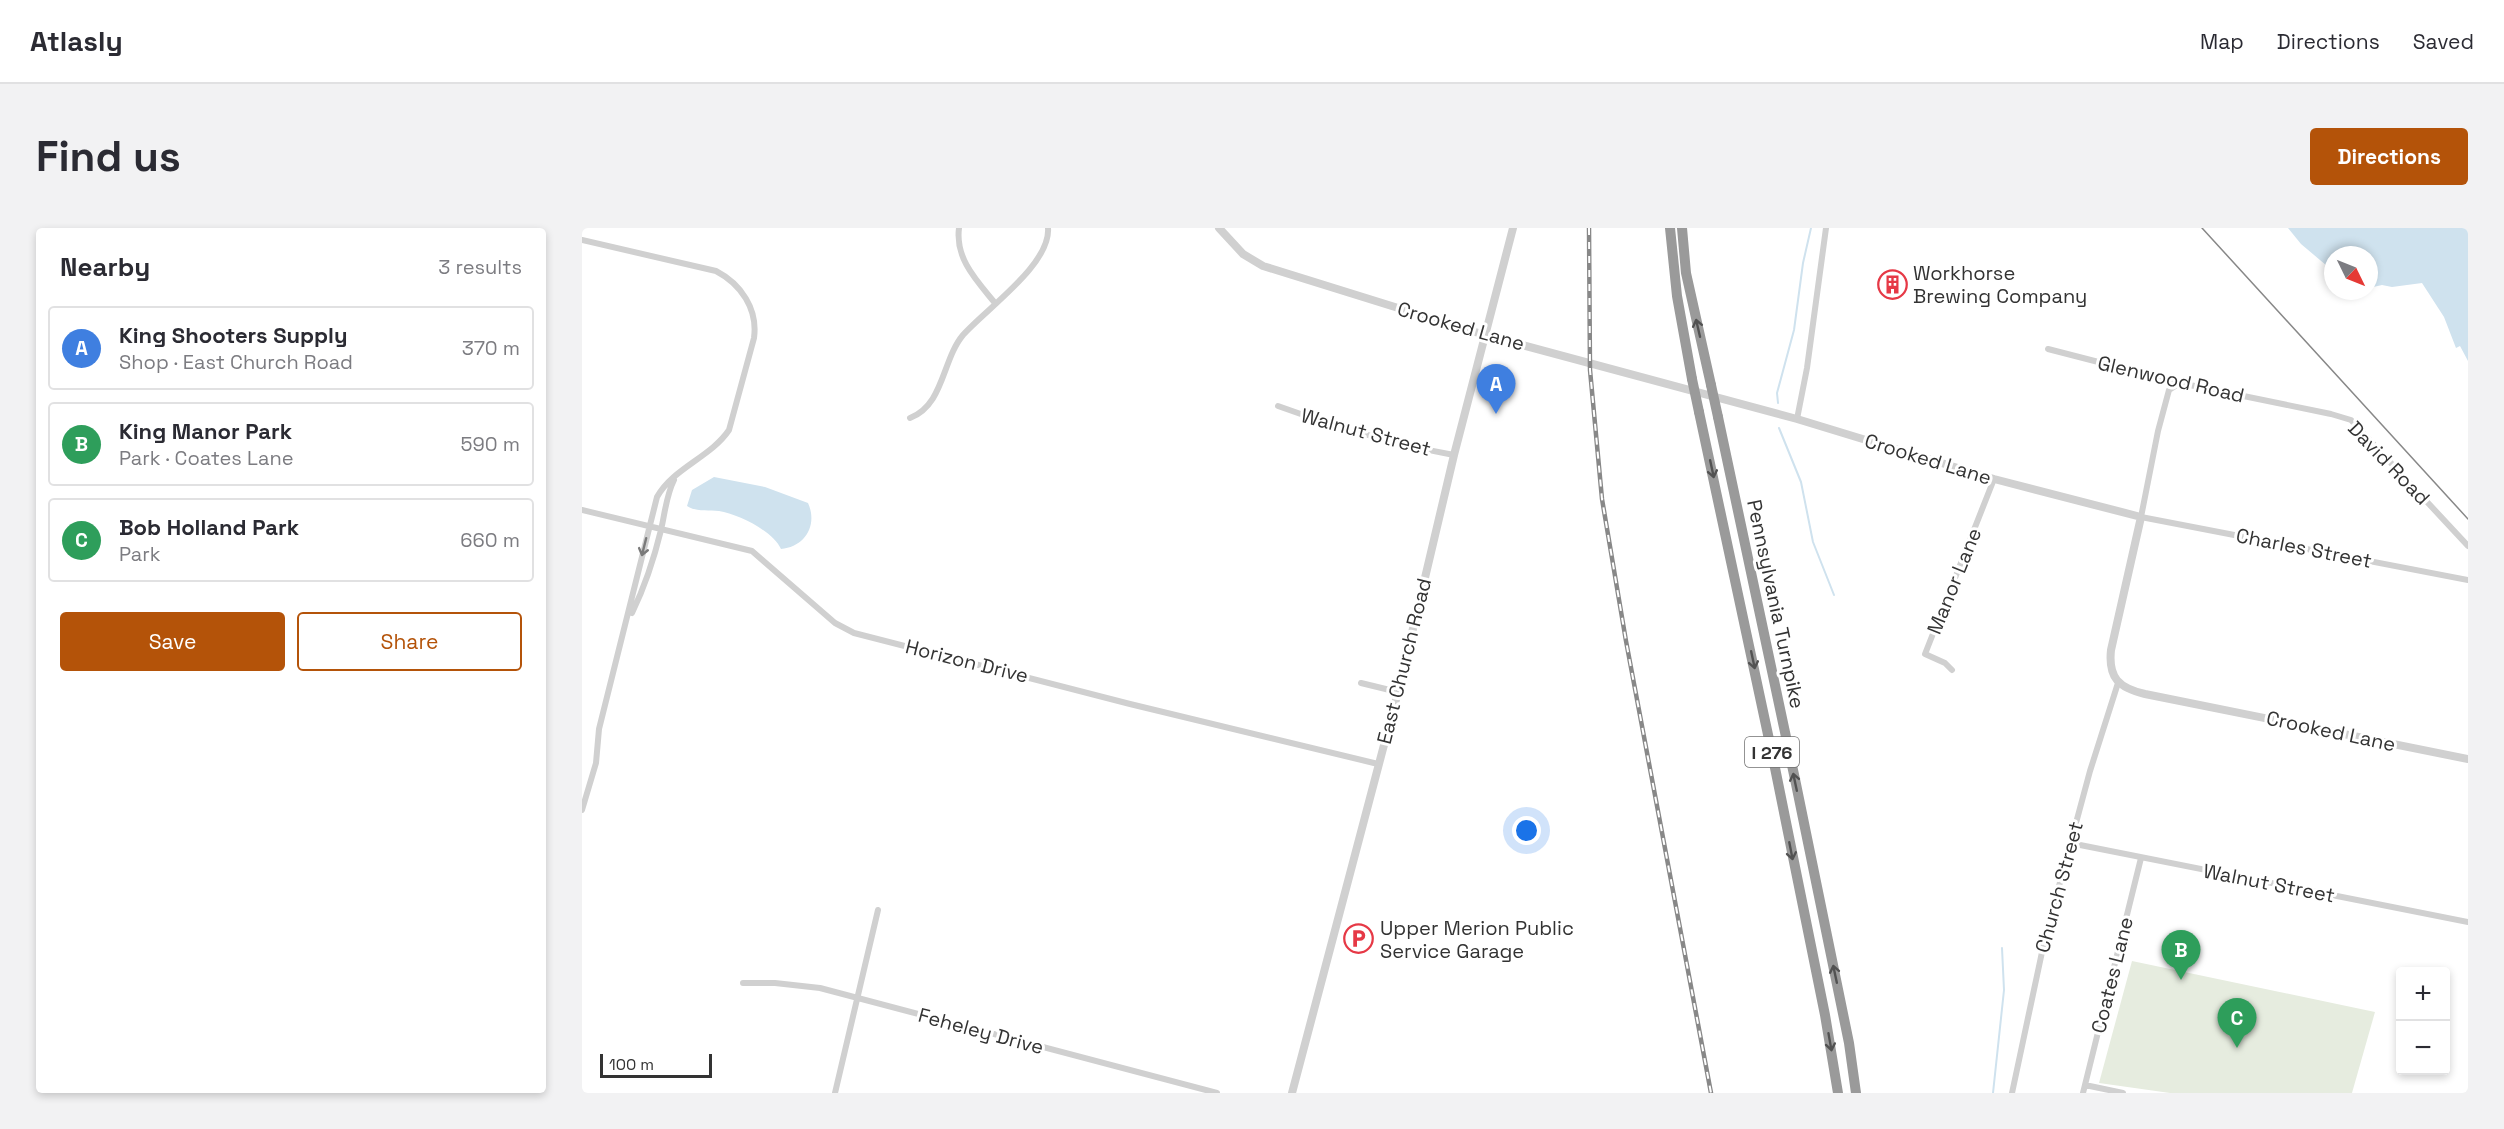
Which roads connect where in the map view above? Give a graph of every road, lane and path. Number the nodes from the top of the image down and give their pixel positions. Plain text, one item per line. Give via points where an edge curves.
1 (959, 228) edge
2 (1048, 228) edge
3 (1219, 228) edge
4 (1513, 228) edge
5 (1670, 228) edge
6 (1682, 228) edge
7 (1827, 228) edge
8 (582, 240) edge
9 (995, 303) junction
10 (1485, 335) junction
11 (2048, 349) dead end
12 (2180, 383) junction
13 (1278, 406) dead end
14 (2294, 407) joint
15 (910, 418) dead end
16 (1797, 419) junction
17 (1454, 454) junction
18 (676, 477) junction
19 (1994, 479) junction
20 (582, 510) edge
21 (2141, 517) junction
22 (649, 527) junction
23 (661, 529) junction
24 (2468, 546) edge
25 (2468, 580) edge
26 (627, 623) junction
27 (1952, 670) dead end
28 (1361, 683) dead end
29 (2118, 683) junction
30 (1398, 692) junction
31 (2468, 759) edge
32 (1378, 764) junction
33 (582, 810) edge
34 (2070, 843) junction
35 (2141, 858) junction
36 (878, 909) dead end
37 (2468, 922) edge
38 (742, 983) dead end
39 (858, 998) junction
40 (2085, 1084) junction
41 (835, 1093) edge
42 (1217, 1093) edge
43 (1292, 1093) edge
44 (1838, 1093) edge
45 (1856, 1093) edge
46 (2012, 1093) edge
47 (2083, 1093) edge
48 (2123, 1093) edge

1 - 9 street via 963,259
2 - 9 street via 1048,240 1038,259
3 - 10 street, Crooked Lane via 1243,254 1263,266
4 - 10 street, East Church Road
5 -> 44 highway, Pennsylvania Turnpike / I 276, bridge via 1692,379 1773,758
45 -> 6 highway, Pennsylvania Turnpike / I 276, bridge via 1796,784 1686,273
7 - 16 street
8 - 18 street via 716,271 739,287 749,304 754,332 731,426
9 - 15 street via 956,344 932,402
10 - 16 street, Crooked Lane
10 - 17 street, East Church Road
11 - 12 street, Glenwood Road
12 - 14 street, Glenwood Road
12 - 21 street via 2169,390
13 - 17 street, Walnut Street via 1336,428
14 - 24 street, David Road via 2351,420
16 - 19 street, Crooked Lane
17 - 30 street, East Church Road
18 - 22 street via 657,497
18 - 23 street via 668,493
19 - 21 street, Crooked Lane
19 - 27 street, Manor Lane via 1925,654
20 - 22 street, Horizon Drive
21 - 25 street, Charles Street
21 - 29 street via 2111,650 2112,672
22 - 23 street, Horizon Drive
22 -> 26 street
23 - 26 street via 645,586
23 - 32 street, Horizon Drive via 753,551 834,623 854,633
26 - 33 street
28 - 30 street
29 - 31 street, Crooked Lane via 2130,691
29 - 34 street, Church Street
30 - 32 street, East Church Road
32 - 43 street, East Church Road
34 - 35 street, Walnut Street
34 - 46 street, Church Street
35 - 37 street, Walnut Street
35 - 40 street, Coates Lane
36 - 39 street
38 - 39 street, Feheley Drive via 801,984
39 - 41 street
39 - 42 street, Feheley Drive
40 - 47 street, Coates Lane
40 - 48 street

